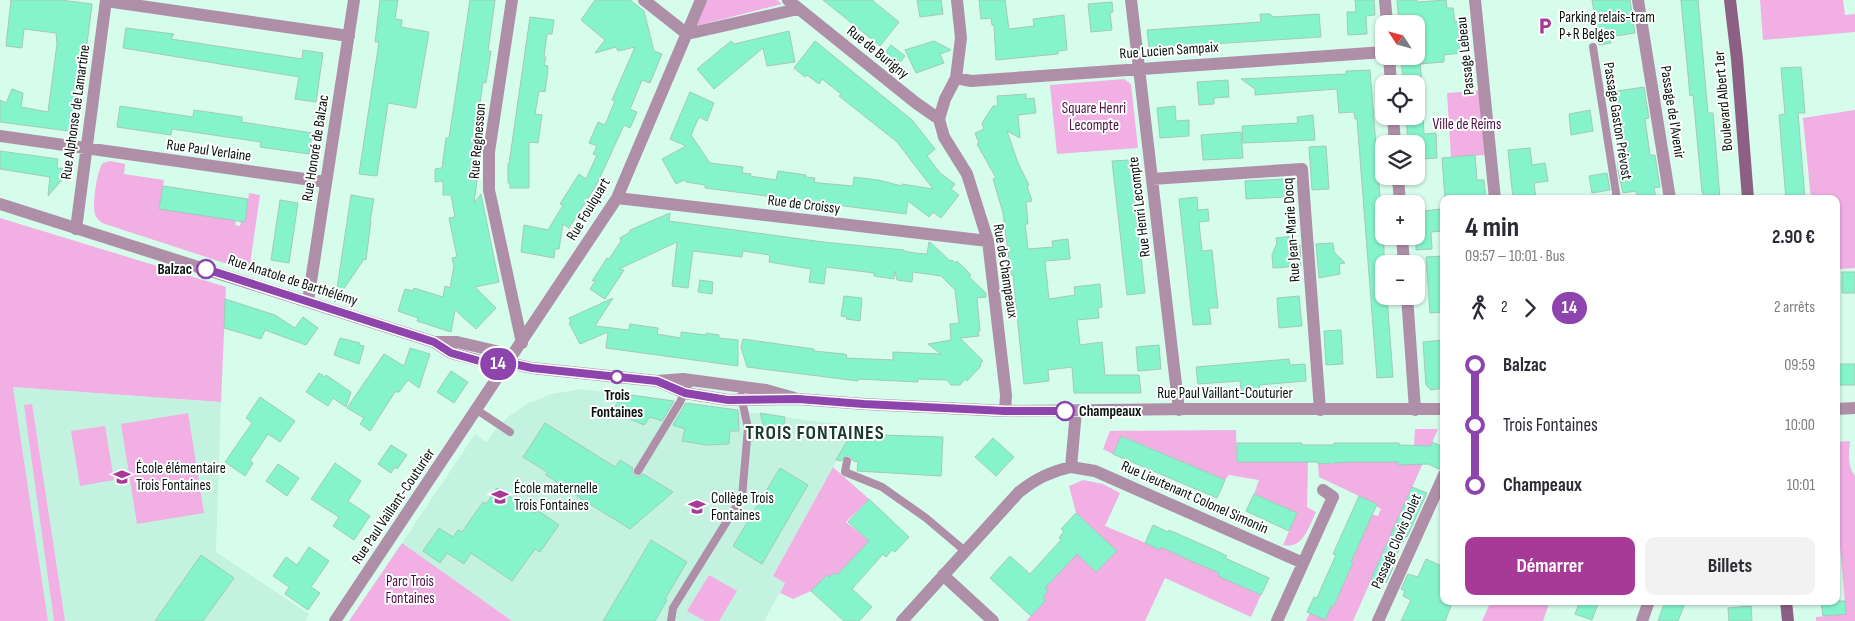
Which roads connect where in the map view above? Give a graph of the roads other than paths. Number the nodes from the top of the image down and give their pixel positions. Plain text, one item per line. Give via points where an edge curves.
1 (354, 0) edge
2 (512, 0) edge
3 (644, 0) edge
4 (701, 0) edge
5 (788, 0) edge
6 (957, 0) edge
7 (1131, 0) edge
8 (1385, 0) edge
9 (1475, 0) edge
10 (1638, 0) edge
11 (1730, 0) edge
12 (106, 1) edge
13 (798, 9) junction
14 (1386, 15) edge
15 (687, 34) junction
16 (348, 36) junction
17 (1593, 47) dead end
18 (1375, 53) edge
19 (1139, 68) junction
20 (956, 78) junction
21 (939, 119) junction
22 (0, 136) edge
23 (88, 149) junction
24 (1152, 179) junction
25 (326, 182) junction
26 (1495, 195) edge
27 (1616, 195) edge
28 (1669, 195) edge
29 (1748, 195) edge
30 (617, 198) junction
31 (0, 204) edge
32 (76, 229) junction
33 (988, 241) junction
34 (308, 302) junction
35 (1408, 305) edge
36 (522, 343) junction
37 (509, 363) junction
38 (691, 380) junction
39 (657, 381) junction
40 (740, 386) junction
41 (685, 393) junction
42 (798, 399) junction
43 (742, 400) junction
44 (1855, 408) edge
45 (1440, 409) edge
46 (1840, 409) edge
47 (477, 410) junction
48 (1179, 410) junction
49 (1320, 410) junction
50 (1415, 410) junction
51 (1005, 411) junction
52 (1076, 411) junction
53 (510, 432) dead end
54 (847, 461) dead end
55 (1072, 467) junction
56 (638, 471) dead end
57 (1440, 484) edge
58 (1323, 490) dead end
59 (964, 551) junction
60 (1303, 562) junction
61 (944, 575) junction
62 (1648, 605) edge
63 (1786, 605) edge
64 (335, 621) edge
65 (671, 621) edge
66 (902, 621) edge
67 (993, 621) edge
68 (1277, 621) edge
69 (1378, 621) edge
70 (1642, 621) edge
71 (1788, 621) edge

1 - 16 street, Rue Honoré de Balzac
2 - 36 street, Rue Regnesson via 489,152 489,190
3 - 15 street
4 - 15 street, Rue Foulquart
5 - 13 street, Rue de Burigny
6 - 20 street via 961,38
7 - 19 street, Rue Henri Lecompte
8 - 14 street
9 - 26 street, Passage Lebeau
10 - 28 street, Passage de l'Avenir
11 - 29 main road, Boulevard Albert 1er
12 - 16 street
12 - 23 street, Rue Alphonse de Lamartine
13 - 15 street
13 - 21 street, Rue de Burigny
15 - 30 street, Rue Foulquart
16 - 25 street, Rue Honoré de Balzac
17 - 27 lane, Passage Gaston Prévost
18 - 19 street, Rue Lucien Sampaix
19 - 20 street, Rue Lucien Sampaix via 971,81
19 - 24 street, Rue Henri Lecompte
20 - 21 street
21 - 33 street, Rue de Champeaux via 944,137 967,174
22 - 23 street, Rue Paul Verlaine
23 - 25 street, Rue Paul Verlaine
23 - 32 street, Rue Alphonse de Lamartine
24 - 48 street, Rue Henri Lecompte
24 - 49 street, Rue Jean-Marie Docq via 1302,169
25 - 34 street, Rue Honoré de Balzac
30 - 33 street, Rue de Croissy
30 - 36 street, Rue Foulquart
31 - 32 street, Rue Anatole de Barthélémy
32 - 34 street, Rue Anatole de Barthélémy
33 - 51 street, Rue de Champeaux via 1006,395
34 - 37 street, Rue Anatole de Barthélémy via 434,342 457,342 498,352
35 - 50 street
36 - 37 street, Rue Foulquart
37 - 39 street, Rue Paul Vaillant-Couturier
37 - 47 street, Rue Paul Vaillant-Couturier
38 - 39 street, Rue Paul Vaillant-Couturier
38 - 40 street, Rue Paul Vaillant-Couturier
38 - 41 lane
39 - 41 street, Rue Paul Vaillant-Couturier
40 - 42 street, Rue Paul Vaillant-Couturier
40 - 43 lane
41 - 43 street, Rue Paul Vaillant-Couturier
41 - 56 lane
42 - 43 street, Rue Paul Vaillant-Couturier
42 - 51 street, Rue Paul Vaillant-Couturier
43 - 65 lane via 748,428 742,497 673,608
44 - 46 street
45 - 50 street, Rue Paul Vaillant-Couturier
47 - 53 lane
47 - 64 street, Rue Paul Vaillant-Couturier
48 - 49 street, Rue Paul Vaillant-Couturier
48 - 52 street, Rue Paul Vaillant-Couturier
49 - 50 street, Rue Paul Vaillant-Couturier
51 - 52 street, Rue Paul Vaillant-Couturier
52 - 55 street
54 - 59 lane via 845,472 882,487 926,518
55 - 59 street via 1056,470 1019,492
55 - 60 street, Rue Lieutenant Colonel Simonin via 1095,471
57 - 69 street, Passage Clovis Dolet
58 - 60 street via 1333,497
59 - 61 street
60 - 68 street
61 - 66 street
61 - 67 street
62 - 70 street
63 - 71 main road

